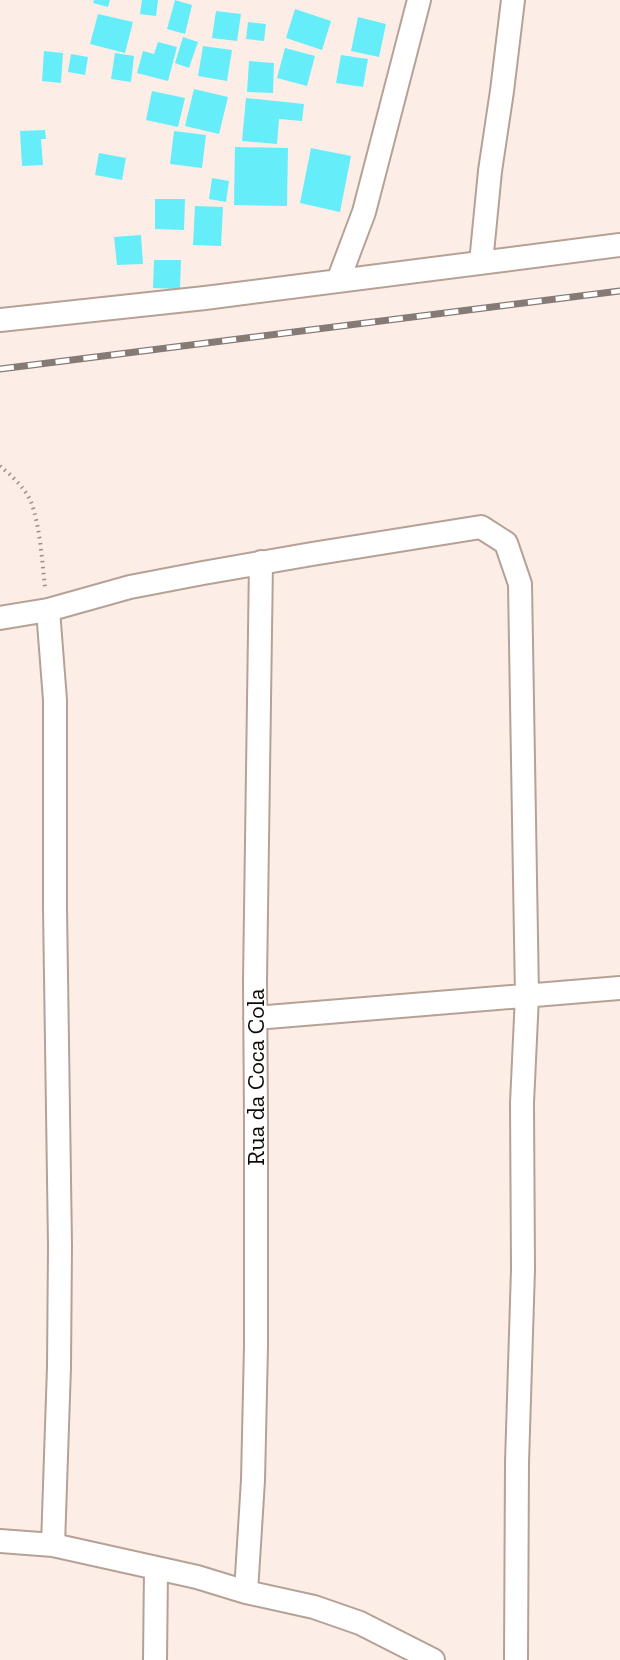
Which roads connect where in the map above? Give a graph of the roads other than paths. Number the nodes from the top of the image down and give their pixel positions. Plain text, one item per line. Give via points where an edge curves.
1 (419, 0) edge
2 (513, 0) edge
3 (620, 245) edge
4 (481, 263) junction
5 (338, 281) junction
6 (0, 320) edge
7 (261, 562) junction
8 (48, 610) junction
9 (0, 618) edge
10 (620, 988) edge
11 (527, 996) junction
12 (255, 1018) junction
13 (0, 1542) edge
14 (53, 1545) junction
15 (156, 1569) junction
16 (246, 1592) junction
17 (155, 1660) edge
18 (433, 1660) edge
19 (516, 1660) edge

1 - 5 street via 363,212
2 - 4 street via 489,171
3 - 4 street
4 - 5 street
5 - 6 street
7 - 8 street via 130,587
7 - 11 street via 481,527 506,543 520,585
7 - 12 street, Rua da Coca Cola
8 - 9 street
8 - 14 street via 56,700 60,1246
10 - 11 street
11 - 12 street
11 - 19 street via 522,1103
12 - 16 street, Rua da Coca Cola via 255,1357
13 - 14 street
14 - 15 street
15 - 16 street
15 - 17 street
16 - 18 street via 314,1607 360,1623

